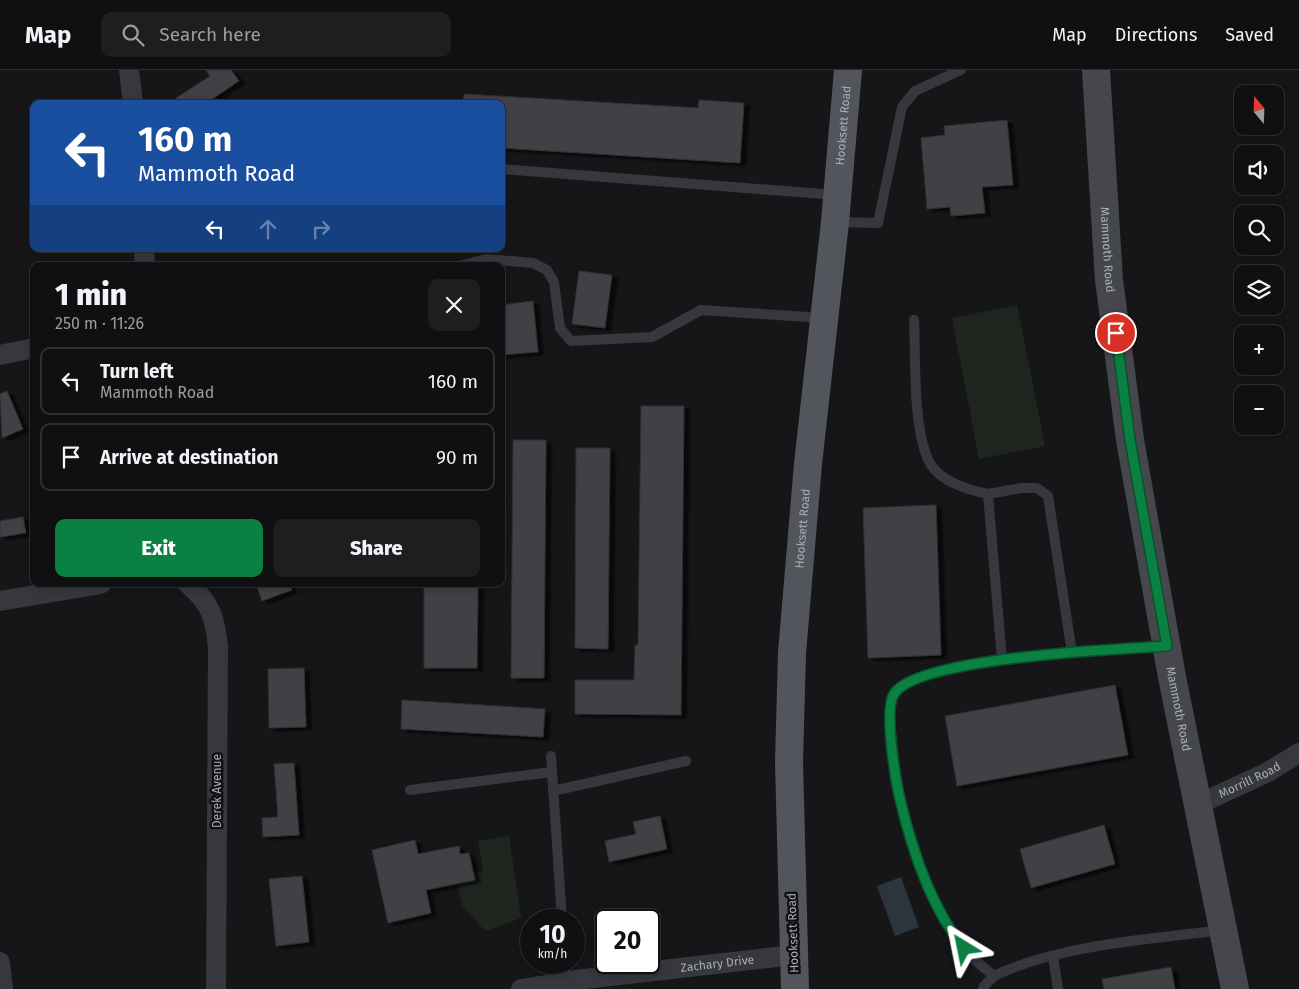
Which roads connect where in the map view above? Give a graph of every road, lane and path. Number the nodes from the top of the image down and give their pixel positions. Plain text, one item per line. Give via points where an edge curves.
1 (129, 70) edge
2 (848, 70) edge
3 (961, 70) edge
4 (1096, 70) edge
5 (133, 100) edge
6 (505, 169) edge
7 (836, 209) junction
8 (474, 262) edge
9 (824, 318) junction
10 (914, 320) dead end
11 (30, 349) edge
12 (0, 355) edge
13 (988, 494) junction
14 (83, 587) edge
15 (195, 590) edge
16 (0, 601) edge
17 (1167, 646) junction
18 (1072, 653) junction
19 (1002, 660) junction
20 (1299, 753) edge
21 (551, 756) dead end
22 (686, 761) dead end
23 (552, 772) junction
24 (410, 790) dead end
25 (553, 790) junction
26 (1199, 804) junction
27 (561, 909) edge
28 (1224, 930) junction
29 (793, 955) junction
30 (1053, 956) junction
31 (0, 962) edge
32 (585, 971) edge
33 (560, 974) edge
34 (994, 976) junction
35 (4, 989) edge
36 (216, 989) edge
37 (521, 989) edge
38 (795, 989) edge
39 (984, 989) edge
40 (1058, 989) edge
41 (1235, 989) edge

1 - 5 street
2 - 7 main road, Hooksett Road
3 - 7 lane via 914,91 902,107 878,223
4 - 17 main road, Mammoth Road via 1109,280 1130,440
6 - 7 lane
7 - 9 main road, Hooksett Road
8 - 9 lane via 486,259 533,263 547,270 554,282 560,328 571,340 652,337 701,310
9 - 29 main road, Hooksett Road via 792,653 789,762
10 - 13 lane via 919,428 924,449 932,466 952,483
11 - 12 street
13 - 18 lane via 1037,488 1048,496
13 - 19 lane
14 - 16 street
15 - 36 street, Derek Avenue via 215,620 218,646
17 - 18 lane
17 - 26 main road, Mammoth Road
18 - 19 lane
19 - 34 lane via 923,676 902,685 893,695 889,708 896,781 905,823 925,876 955,937
20 - 26 street, Morrill Road via 1268,772
21 - 23 lane
22 - 25 lane
23 - 24 lane
23 - 25 lane
25 - 27 lane
26 - 28 main road, Mammoth Road
28 - 30 lane
28 - 41 main road, Mammoth Road
29 - 32 street, Zachary Drive
29 - 38 main road, Hooksett Road
30 - 34 lane via 1015,966
30 - 40 lane
31 - 35 street
33 - 37 street, Zachary Drive
34 - 39 lane

